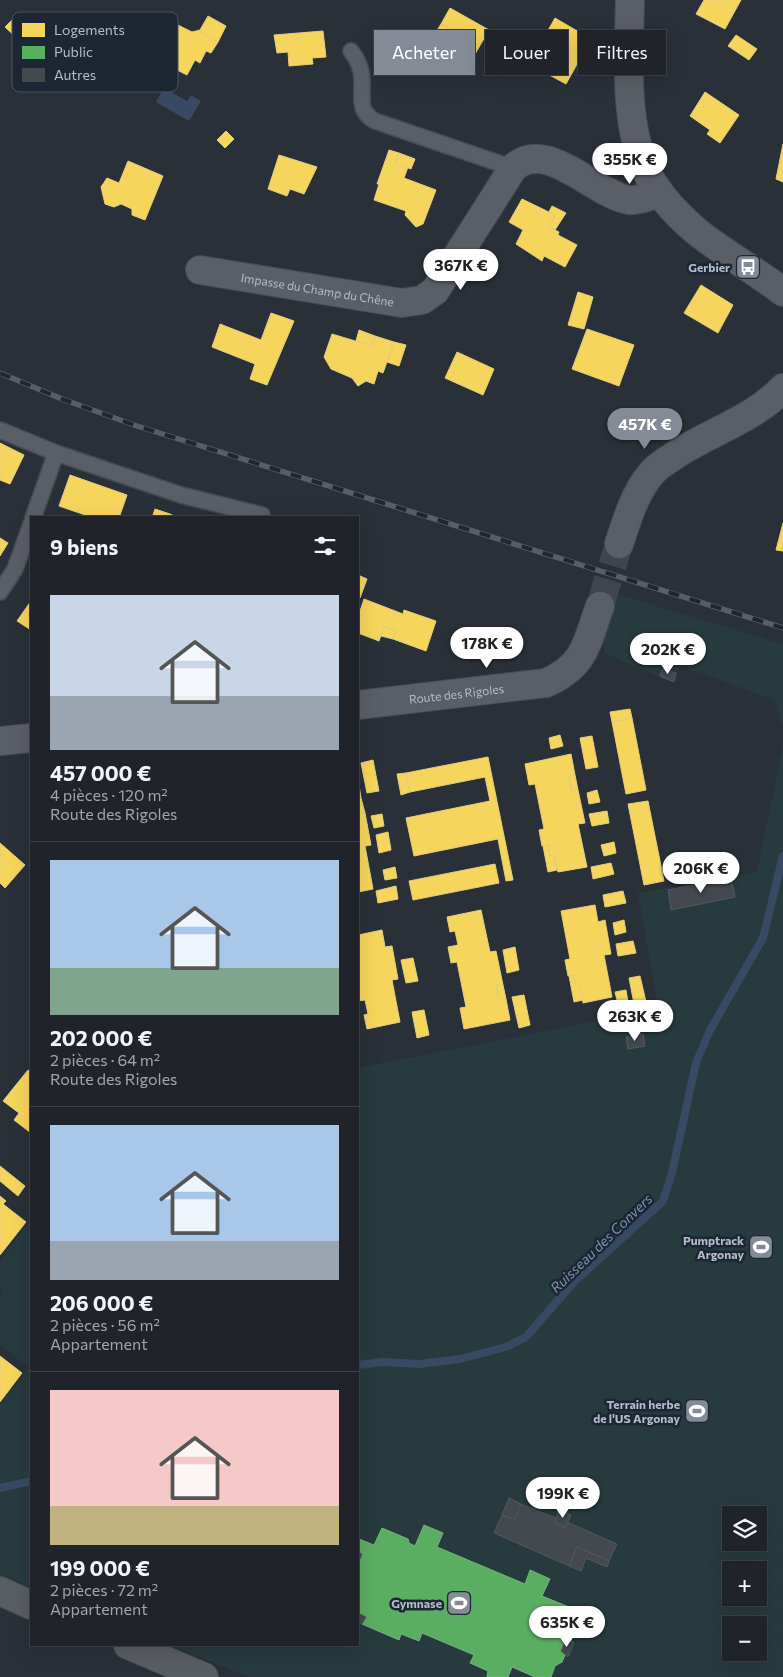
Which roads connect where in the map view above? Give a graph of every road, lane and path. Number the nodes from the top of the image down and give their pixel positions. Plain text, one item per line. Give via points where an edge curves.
1 (630, 0) edge
2 (352, 51) dead end
3 (513, 168) junction
4 (659, 192) junction
5 (200, 270) dead end
6 (783, 292) edge
7 (783, 388) edge
8 (783, 416) edge
9 (740, 420) junction
10 (0, 430) edge
11 (56, 453) junction
12 (262, 515) dead end
13 (34, 516) edge
14 (30, 527) edge
15 (618, 544) tunnel mouth
16 (0, 592) edge
17 (600, 606) tunnel mouth
18 (359, 705) edge
19 (30, 738) edge
20 (0, 741) edge
21 (0, 1592) edge
22 (30, 1605) edge
23 (130, 1646) edge
24 (204, 1677) edge

1 - 4 street via 630,85 635,131 644,164
2 - 3 lane via 361,70 361,104 367,116
3 - 4 street via 529,158 540,158 630,200
3 - 5 street, Impasse du Champ du Chêne via 435,291 422,300 402,303
4 - 6 street via 698,232
7 - 9 street
8 - 9 street
9 - 15 street via 695,442 651,473 633,502
10 - 11 lane
11 - 12 lane via 180,495
11 - 13 lane
14 - 16 lane via 15,569
17 - 18 street, Route des Rigoles via 580,658 572,669 546,683
19 - 20 street
21 - 22 street
23 - 24 street

